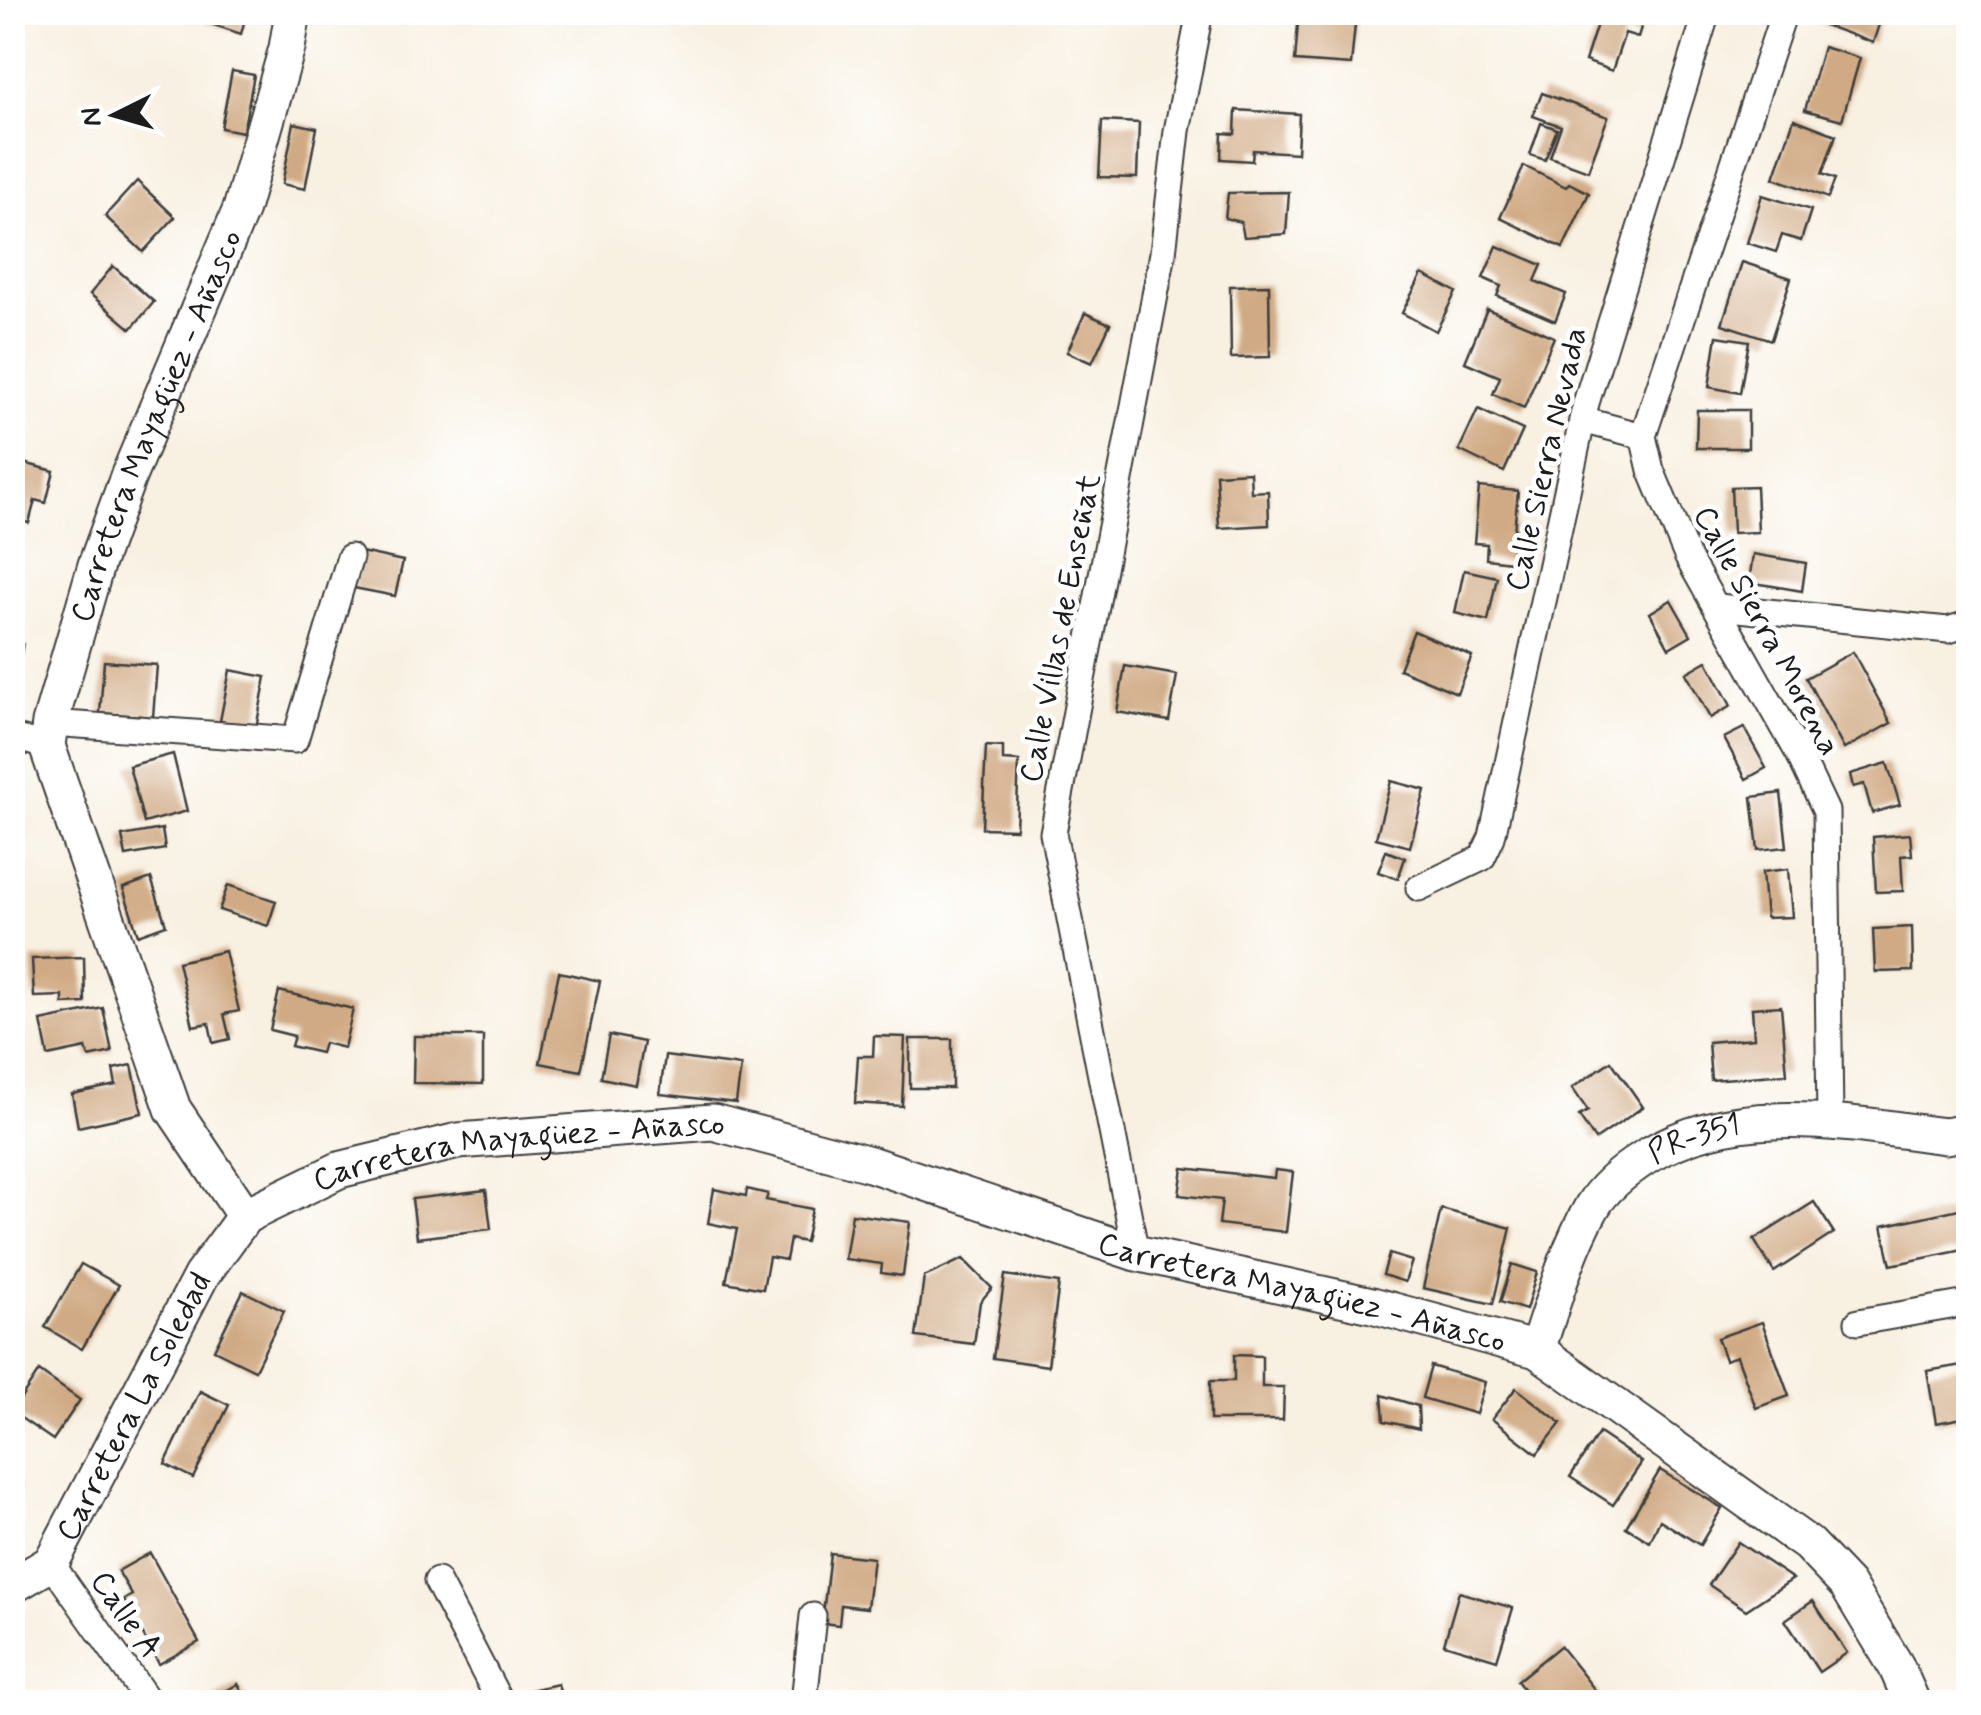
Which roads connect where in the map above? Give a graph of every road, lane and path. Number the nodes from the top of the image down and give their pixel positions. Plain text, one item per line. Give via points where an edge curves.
1 (294, 12) edge
2 (1200, 12) edge
3 (1707, 12) edge
4 (1784, 12) edge
5 (1582, 420) junction
6 (1642, 436) junction
7 (350, 557) dead end
8 (1718, 607) junction
9 (1968, 624) edge
10 (49, 734) junction
11 (12, 737) edge
12 (1419, 888) dead end
13 (1830, 1121) junction
14 (1968, 1132) edge
15 (245, 1216) junction
16 (1136, 1253) junction
17 (1968, 1303) edge
18 (1858, 1322) dead end
19 (1537, 1350) junction
20 (51, 1563) junction
21 (438, 1581) dead end
22 (12, 1586) edge
23 (812, 1616) dead end
24 (150, 1702) edge
25 (500, 1702) edge
26 (804, 1702) edge
27 (1912, 1702) edge

1 - 10 main road, Carretera Mayagüez - Añasco via 241,209 128,477
2 - 16 street, Calle Villas de Enseñat via 1163,253 1053,833
3 - 5 street, Calle Sierra Nevada
4 - 6 street
5 - 6 street
5 - 12 street, Calle Sierra Nevada via 1492,837 1482,858
6 - 8 street, Calle Sierra Morena via 1687,556
7 - 10 street via 295,740
8 - 9 street via 1948,630
8 - 13 street, Calle Sierra Morena via 1826,811
10 - 11 street
10 - 15 main road via 173,1110
13 - 14 main road, PR-351 / PR-351 via 1945,1136
13 - 19 main road, PR-351 / PR-351 via 1792,1119 1696,1132 1614,1180 1592,1206
15 - 16 main road, Carretera Mayagüez - Añasco via 339,1170 458,1141 713,1122 870,1164
15 - 20 main road, Carretera La Soledad via 200,1276
16 - 19 main road, Carretera Mayagüez - Añasco
17 - 18 street
19 - 27 main road, Carretera Mayagüez - Añasco via 1808,1544 1848,1584
20 - 22 main road, Carretera La Soledad
20 - 24 street, Calle A
21 - 25 street
23 - 26 street

